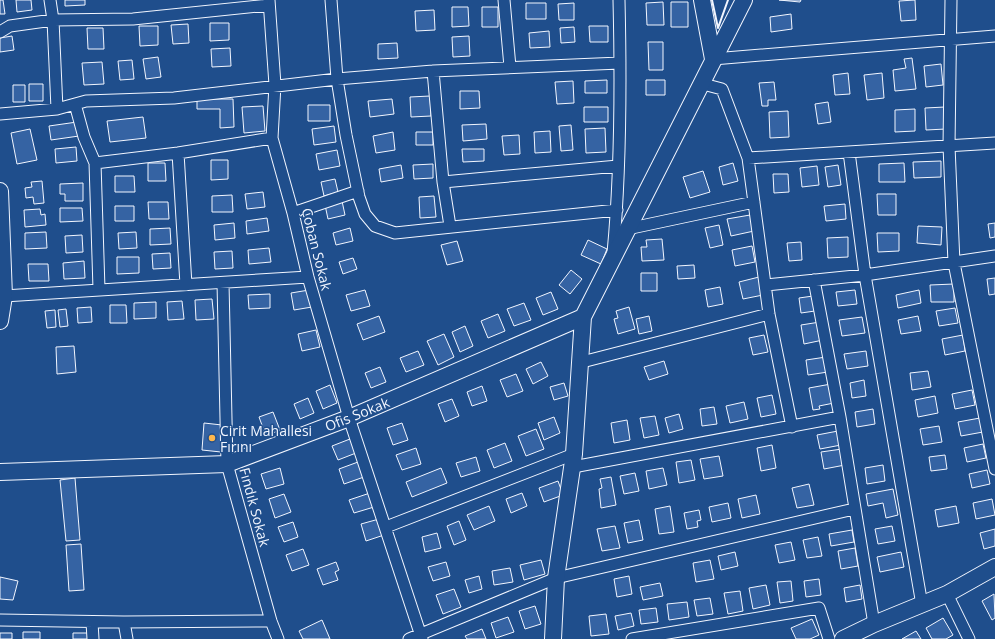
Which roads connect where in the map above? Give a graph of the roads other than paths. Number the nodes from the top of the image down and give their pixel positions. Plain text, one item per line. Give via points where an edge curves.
1 (50, 0) edge
2 (332, 0) edge
3 (504, 0) edge
4 (619, 0) edge
5 (702, 0) edge
6 (744, 0) edge
7 (951, 0) edge
8 (269, 2) edge
9 (54, 20) junction
10 (0, 32) edge
11 (995, 36) edge
12 (950, 39) junction
13 (713, 60) junction
14 (620, 63) junction
15 (510, 67) junction
16 (433, 71) junction
17 (338, 79) junction
18 (703, 84) junction
19 (274, 85) junction
20 (75, 104) junction
21 (57, 109) junction
22 (0, 114) edge
23 (272, 138) junction
24 (995, 143) edge
25 (949, 146) junction
26 (849, 152) junction
27 (178, 153) junction
28 (748, 158) junction
29 (95, 163) junction
30 (618, 166) junction
31 (443, 182) junction
32 (0, 191) edge
33 (358, 191) junction
34 (754, 202) junction
35 (617, 210) junction
36 (293, 213) junction
37 (450, 226) junction
38 (627, 229) junction
39 (995, 256) edge
40 (612, 259) junction
41 (954, 263) junction
42 (865, 275) junction
43 (308, 277) junction
44 (814, 280) junction
45 (223, 283) junction
46 (186, 285) junction
47 (766, 285) junction
48 (99, 289) junction
49 (4, 296) junction
50 (769, 314) junction
51 (584, 317) junction
52 (0, 321) edge
53 (582, 362) junction
54 (840, 417) junction
55 (349, 418) junction
56 (792, 427) junction
57 (573, 460) junction
58 (227, 464) junction
59 (995, 468) edge
60 (0, 472) edge
61 (854, 509) junction
62 (386, 527) junction
63 (995, 567) edge
64 (556, 578) junction
65 (947, 594) junction
66 (922, 605) junction
67 (0, 620) edge
68 (271, 621) junction
69 (92, 622) junction
70 (124, 622) junction
71 (874, 624) junction
72 (421, 636) edge
73 (92, 639) edge
74 (127, 639) edge
75 (278, 639) edge
76 (408, 639) edge
77 (553, 639) edge
78 (632, 639) edge
79 (829, 639) edge
80 (843, 639) edge
81 (969, 639) edge

1 - 9 street
2 - 17 street
3 - 15 street
4 - 14 street
5 - 13 street
6 - 13 street
7 - 12 street
8 - 9 street via 133,19
8 - 19 street, Çoban Sokak
9 - 10 street via 10,26
9 - 21 street
11 - 12 street
12 - 13 street
12 - 25 street
13 - 18 street
14 - 15 street
14 - 30 street
15 - 16 street
16 - 17 street
16 - 31 street
17 - 19 street
17 - 33 street
18 - 28 street via 722,89
18 - 38 street
19 - 20 street via 174,98 86,101
19 - 23 street, Çoban Sokak
20 - 21 street
20 - 29 street via 84,137
21 - 22 street
23 - 27 street
23 - 36 street, Çoban Sokak
24 - 25 street
25 - 26 street
25 - 41 street
26 - 28 street
26 - 42 street
27 - 29 street
27 - 46 street
28 - 34 street
29 - 48 street
30 - 31 street
30 - 35 street
31 - 37 street
32 - 49 street
33 - 36 street
33 - 37 street via 365,214 375,226 395,233
34 - 38 street
34 - 47 street
35 - 37 street
35 - 40 street
36 - 43 street, Çoban Sokak
38 - 40 street
39 - 41 street
40 - 51 street
41 - 42 street
41 - 59 street
42 - 44 street
42 - 66 street
43 - 45 street
43 - 55 street, Çoban Sokak
44 - 47 street
44 - 54 street
45 - 46 street
45 - 58 street, Fındık Sokak
46 - 48 street
47 - 50 street
48 - 49 street
49 - 52 street
50 - 53 street
50 - 56 street
51 - 53 street
51 - 55 street, Ofis Sokak
53 - 57 street
54 - 56 street
54 - 61 street
55 - 58 street, Ofis Sokak
55 - 62 street, Çoban Sokak
56 - 57 street
57 - 62 street
57 - 64 street
58 - 60 street, Ofis Sokak
58 - 68 street, Fındık Sokak
61 - 64 street
61 - 71 street
62 - 72 street, Çoban Sokak
63 - 65 street
64 - 72 street
64 - 77 street
65 - 66 street
65 - 81 street
66 - 71 street
67 - 69 street
68 - 70 street
68 - 75 street, Fındık Sokak
69 - 70 street
69 - 73 street
70 - 74 street
71 - 80 street
72 - 76 street
78 - 79 street via 819,608

